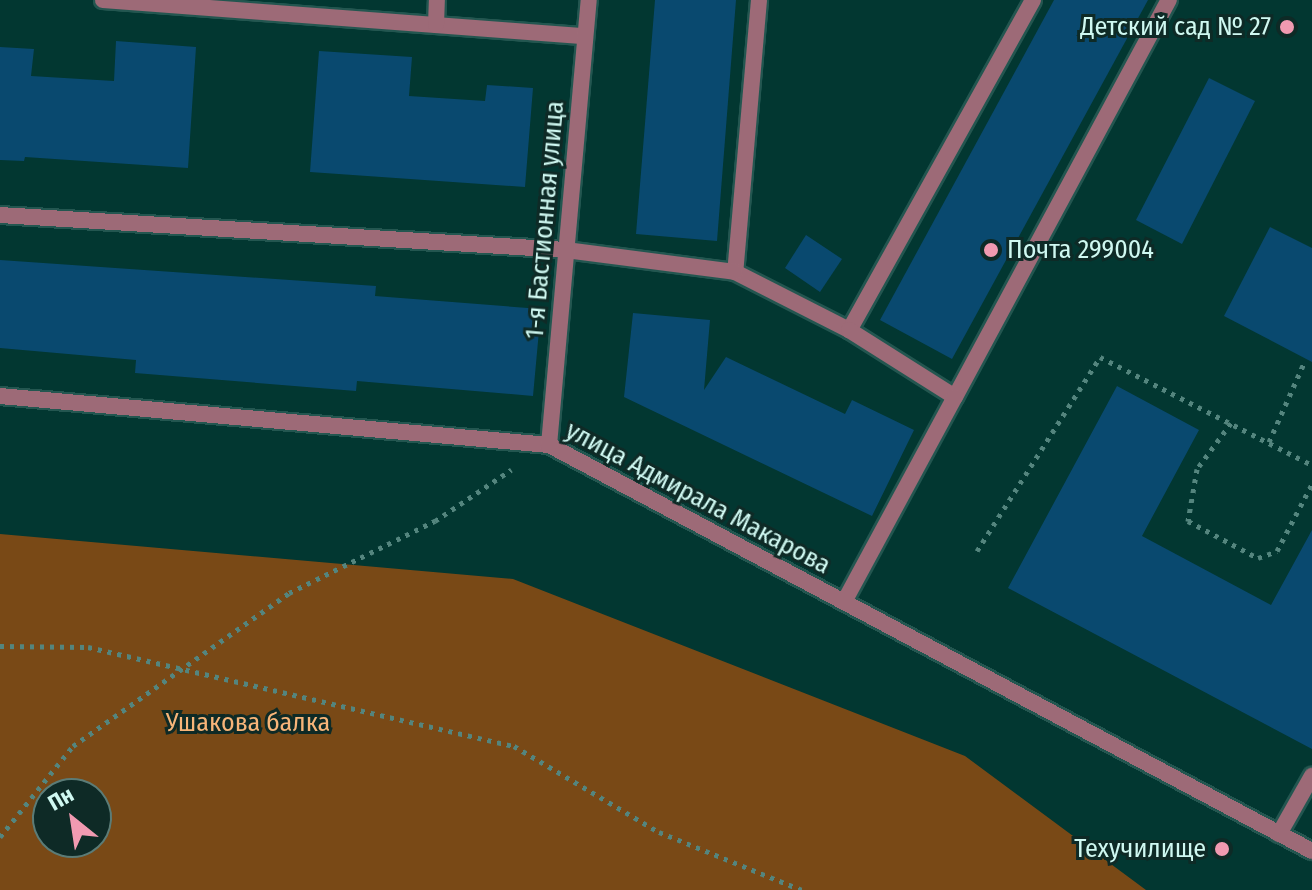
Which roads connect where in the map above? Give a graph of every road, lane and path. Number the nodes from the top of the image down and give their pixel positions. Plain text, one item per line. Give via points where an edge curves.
1 (103, 0) edge
2 (437, 0) edge
3 (589, 0) edge
4 (759, 0) edge
5 (1033, 0) edge
6 (1169, 0) edge
7 (125, 1) edge
8 (436, 25) junction
9 (585, 36) junction
10 (0, 215) edge
11 (566, 250) junction
12 (735, 272) junction
13 (849, 330) junction
14 (1304, 363) dead end
15 (0, 396) edge
16 (955, 397) junction
17 (1231, 423) junction
18 (1269, 442) junction
19 (549, 445) junction
20 (1312, 465) edge
21 (1312, 484) edge
22 (977, 551) dead end
23 (844, 602) junction
24 (0, 646) edge
25 (188, 669) junction
26 (1312, 776) edge
27 (1279, 834) junction
28 (0, 837) edge
29 (1312, 851) edge
30 (802, 890) edge

1 - 7 street
2 - 8 street
3 - 9 street, 1-я Бастионная улица
4 - 12 street
5 - 13 street
6 - 16 street
7 - 8 street
8 - 9 street
9 - 11 street, 1-я Бастионная улица
10 - 11 street
11 - 12 street
11 - 19 street, 1-я Бастионная улица
12 - 13 street
13 - 16 street
14 - 18 path
15 - 19 street, улица Адмирала Макарова
16 - 23 street
17 - 18 path
17 - 21 path via 1197,469 1188,521 1258,558 1277,551
17 - 22 path via 1100,357
18 - 20 path
19 - 23 street, улица Адмирала Макарова
19 - 25 path via 435,521 289,593
23 - 27 street, улица Адмирала Макарова
24 - 25 path via 88,647
25 - 28 path via 73,746
25 - 30 path via 514,746 659,832
26 - 27 street
27 - 29 street, улица Адмирала Макарова

